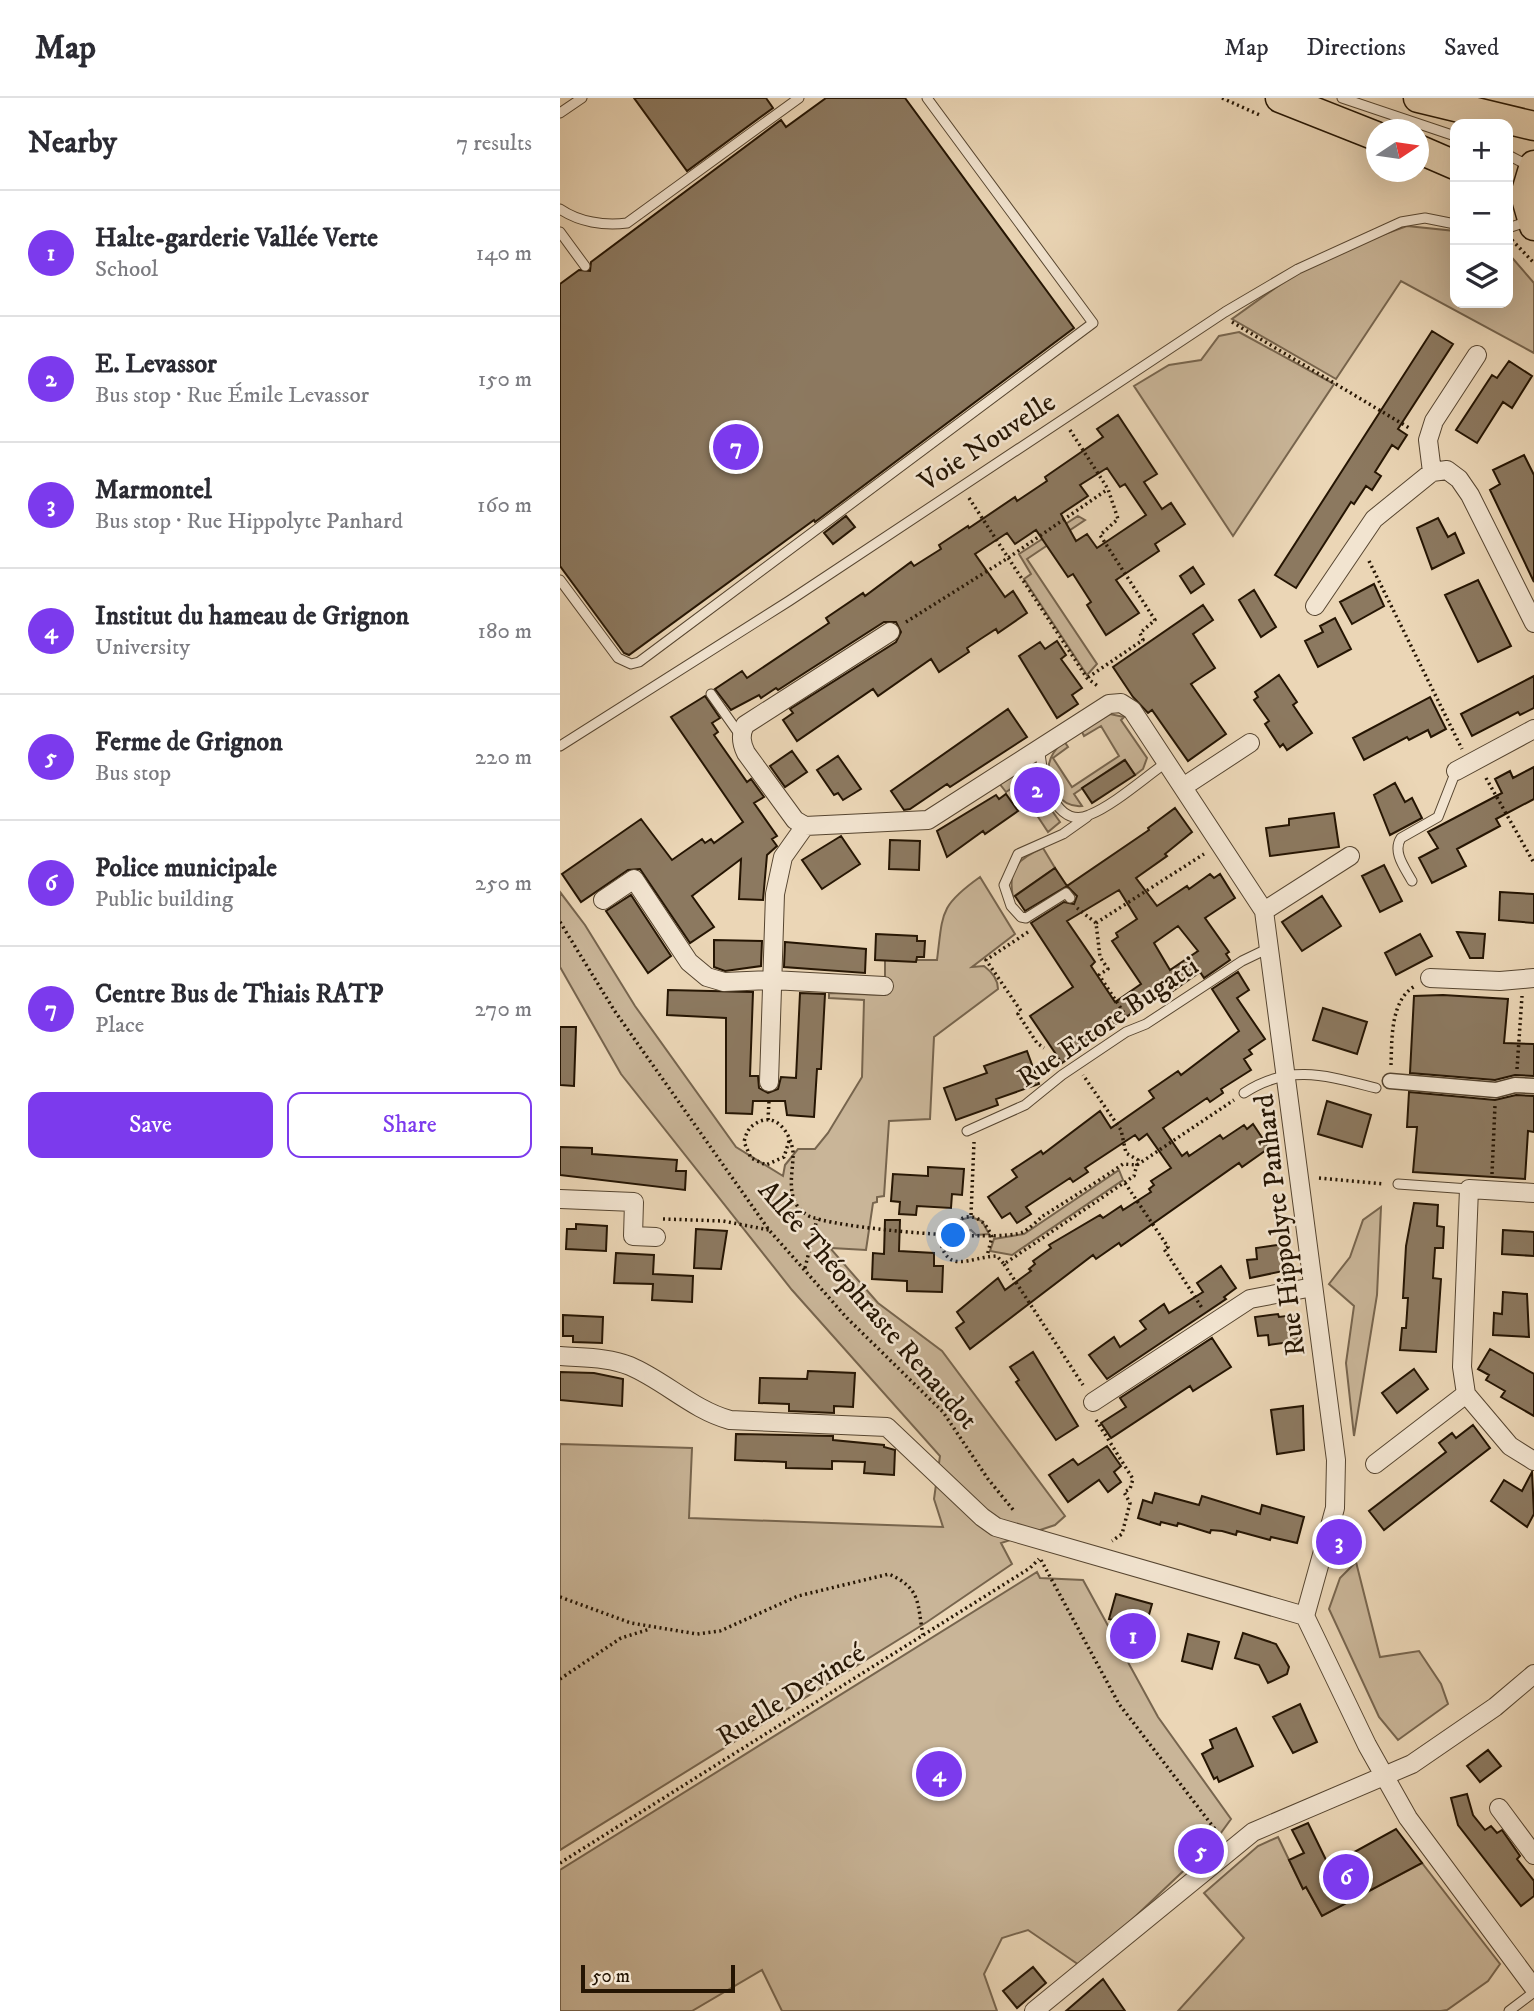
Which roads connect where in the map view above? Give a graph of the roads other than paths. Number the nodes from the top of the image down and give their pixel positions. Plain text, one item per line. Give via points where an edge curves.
1 (582, 98) edge
2 (799, 98) edge
3 (926, 98) edge
4 (1280, 98) edge
5 (1342, 98) edge
6 (1438, 100) edge
7 (560, 113) edge
8 (1534, 126) edge
9 (1366, 132) edge
10 (1450, 134) edge
11 (1429, 153) edge
12 (1450, 163) edge
13 (1527, 164) edge
14 (560, 209) edge
15 (1521, 211) edge
16 (1450, 223) edge
17 (560, 232) edge
18 (585, 266) dead end
19 (1477, 355) dead end
20 (1433, 472) junction
21 (560, 580) edge
22 (1526, 587) edge
23 (1315, 606) dead end
24 (1534, 623) edge
25 (897, 627) road end
26 (711, 694) dead end
27 (1534, 729) edge
28 (741, 737) junction
29 (1250, 743) dead end
30 (560, 746) edge
31 (1040, 751) junction
32 (1167, 762) junction
33 (1463, 767) joint
34 (1183, 787) junction
35 (1087, 817) junction
36 (805, 826) junction
37 (1350, 856) dead end
38 (1412, 881) dead end
39 (603, 900) dead end
40 (1068, 903) road end
41 (1264, 911) junction
42 (1271, 947) junction
43 (1430, 978) road end
44 (1529, 978) edge
45 (772, 980) junction
46 (884, 986) dead end
47 (1288, 1076) junction
48 (1391, 1081) road end
49 (769, 1082) dead end
50 (1534, 1086) edge
51 (1376, 1088) dead end
52 (1244, 1093) road end
53 (967, 1131) road end
54 (1398, 1184) road end
55 (1469, 1189) junction
56 (1534, 1193) edge
57 (560, 1199) edge
58 (656, 1237) dead end
59 (1313, 1287) junction
60 (560, 1356) edge
61 (1466, 1394) junction
62 (1093, 1402) road end
63 (1534, 1461) edge
64 (1375, 1464) dead end
65 (1305, 1616) junction
66 (1534, 1675) edge
67 (1384, 1777) junction
68 (1499, 1808) dead end
69 (1534, 1855) edge
70 (1533, 1985) edge
71 (1034, 2011) edge
72 (1509, 2011) edge

1 - 7 lane
2 - 14 lane via 626,223 611,225 572,217
3 - 21 lane via 1093,323 639,662 618,658
4 - 9 main road
5 - 10 lane
6 - 8 main road
11 - 12 main road
13 - 15 main road
16 - 30 lane, Voie Nouvelle via 1425,218 1401,222 1298,269 1225,312 789,601
17 - 18 lane
19 - 20 street via 1434,421 1428,440
20 - 22 street via 1447,470 1459,479
20 - 23 street via 1386,508 1358,540
22 - 24 street
25 - 28 street via 745,725
26 - 28 lane
27 - 33 street
28 - 36 street via 746,753 789,814
29 - 34 street
31 - 32 street, Rue Hippolyte Panhard via 1107,699 1127,706
31 - 35 lane via 1056,804 1070,815
31 - 36 street via 928,820
32 - 34 street, Rue Hippolyte Panhard
32 - 35 lane
33 - 38 lane via 1438,817 1397,843
34 - 41 street, Rue Hippolyte Panhard
35 - 40 lane via 1063,834 1018,854 1004,885 1011,906 1021,917 1066,893
36 - 45 street via 783,857 775,894
37 - 41 street
39 - 45 street via 634,879 697,971 724,982
41 - 42 street, Rue Hippolyte Panhard
42 - 47 street, Rue Hippolyte Panhard
42 - 53 lane, Rue Ettore Bugatti via 1076,1065 1025,1105
43 - 44 street
45 - 46 street
45 - 49 street
47 - 51 lane via 1316,1073
47 - 52 lane via 1265,1079
47 - 59 street, Rue Hippolyte Panhard
48 - 50 street via 1496,1090
54 - 55 lane
55 - 56 street
55 - 61 street via 1462,1367
57 - 58 street via 634,1202 634,1236
59 - 62 street via 1262,1294
59 - 65 street, Rue Hippolyte Panhard via 1336,1460 1335,1508
60 - 65 street via 606,1359 630,1366 714,1416 730,1420 887,1427 982,1517 1040,1549
61 - 63 street via 1510,1446
61 - 64 street
65 - 67 street
66 - 67 street via 1426,1756
67 - 70 street via 1408,1818
67 - 71 street via 1253,1832
68 - 69 street
70 - 72 lane

